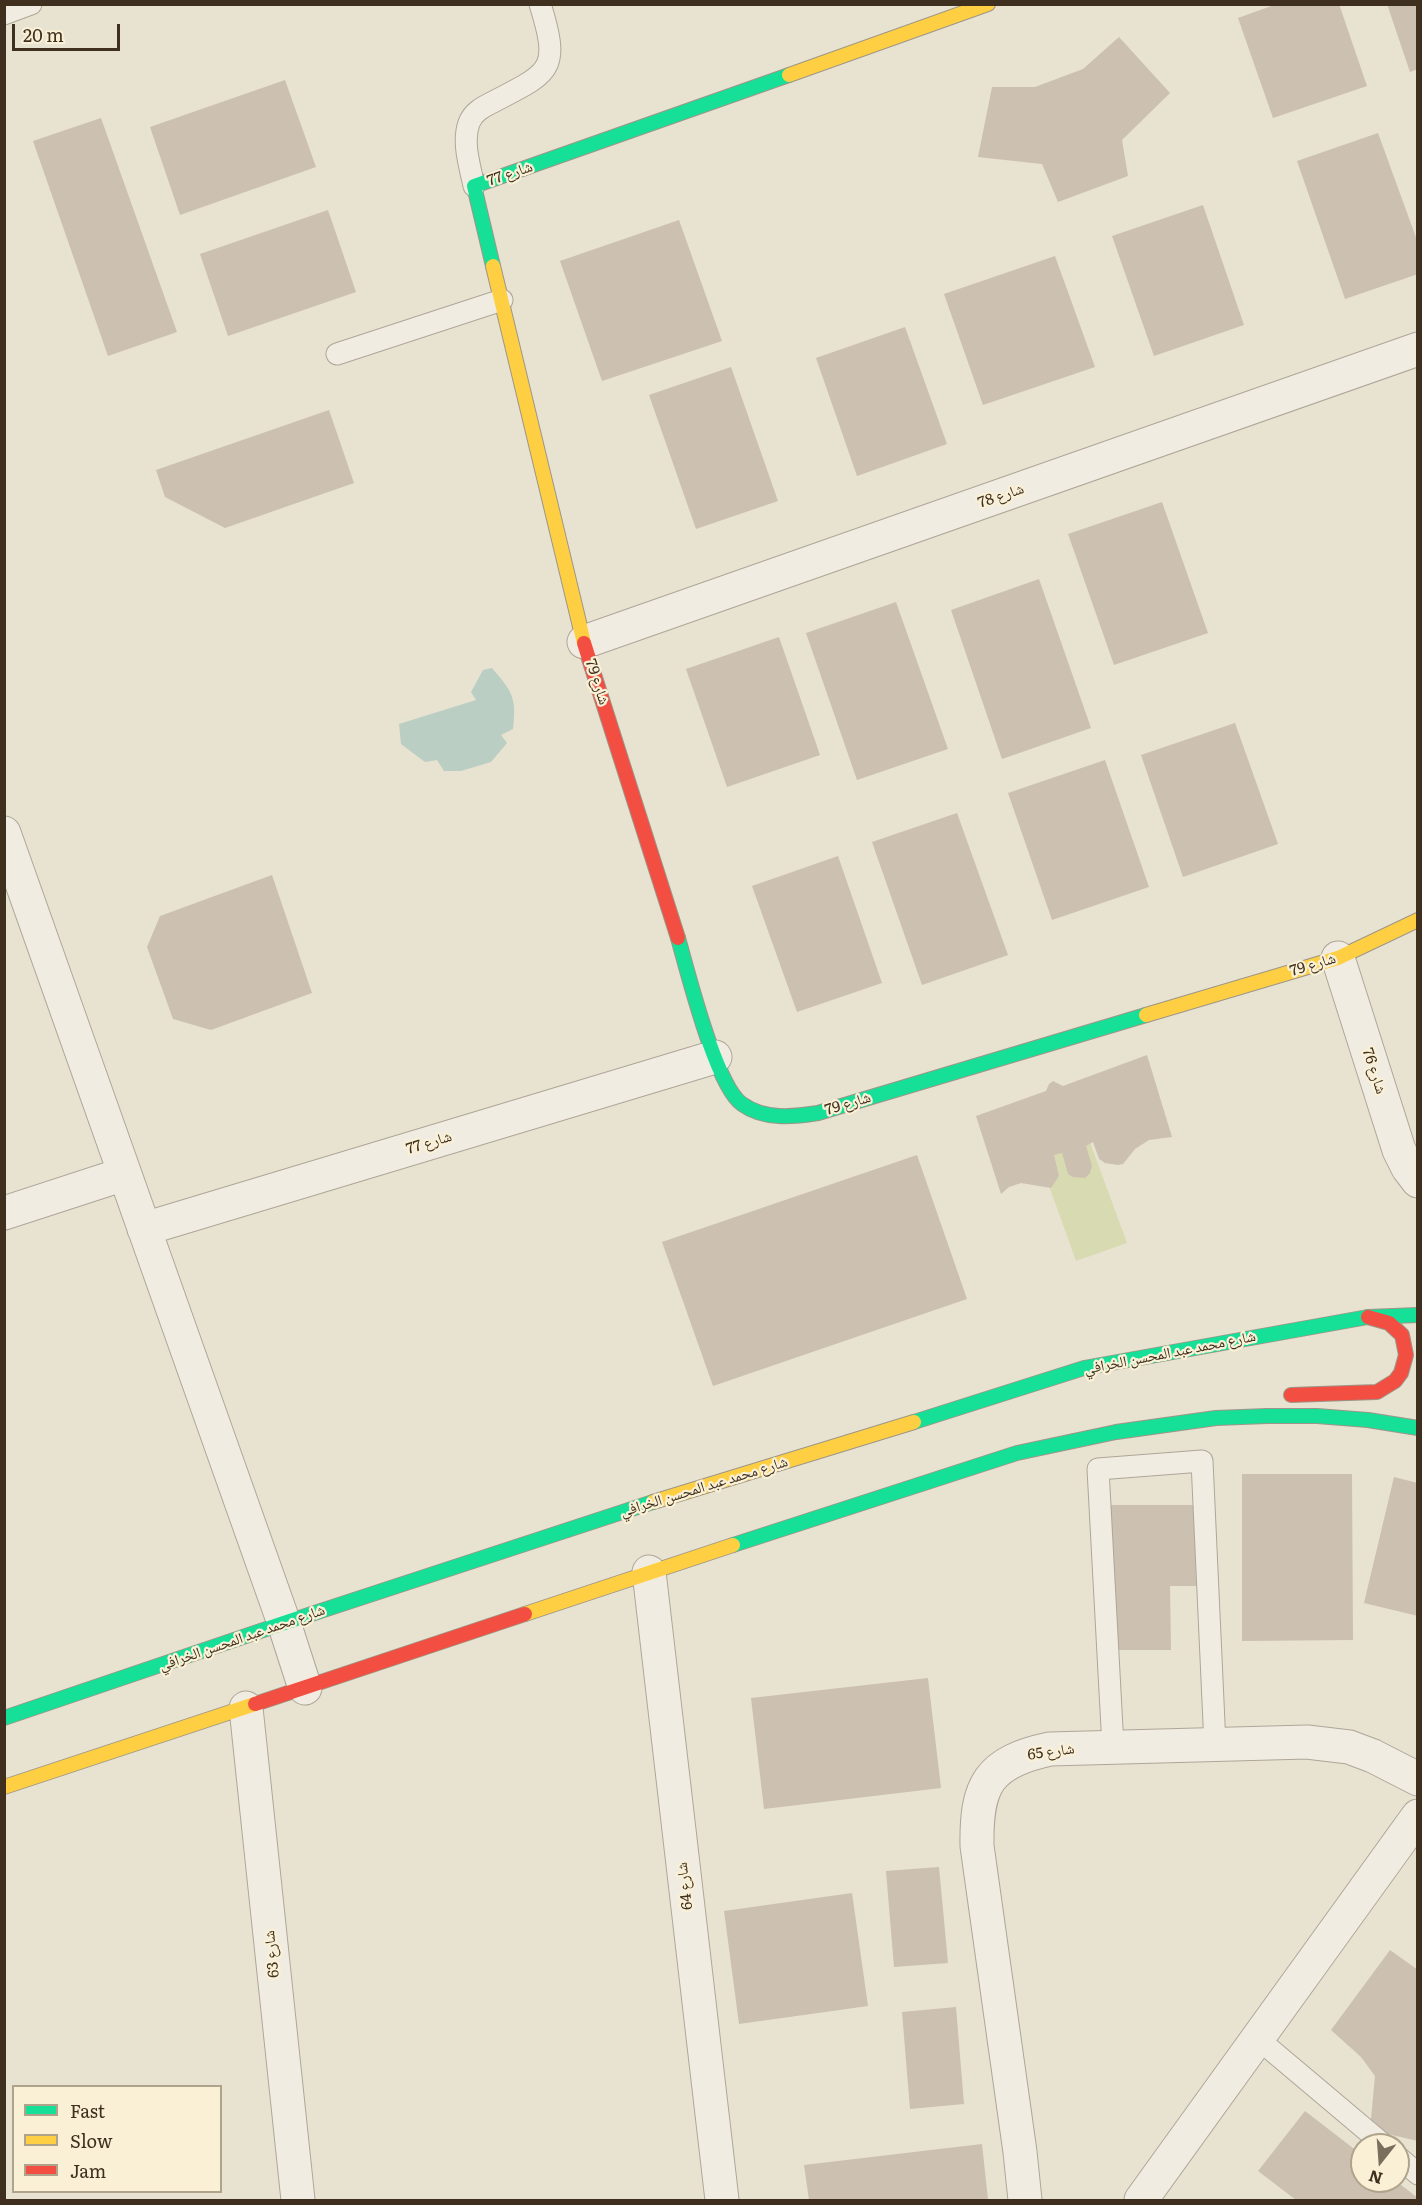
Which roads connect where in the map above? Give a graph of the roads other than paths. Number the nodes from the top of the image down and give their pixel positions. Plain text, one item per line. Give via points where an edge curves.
1 (31, 4) edge
2 (540, 4) edge
3 (988, 4) edge
4 (4, 14) edge
5 (474, 186) junction
6 (502, 300) junction
7 (1418, 349) edge
8 (337, 354) dead end
9 (584, 642) junction
10 (4, 833) edge
11 (1418, 920) edge
12 (1338, 958) junction
13 (715, 1057) junction
14 (124, 1174) junction
15 (1418, 1181) edge
16 (4, 1214) edge
17 (144, 1229) junction
18 (1418, 1315) edge
19 (1368, 1317) junction
20 (1276, 1395) dead end
21 (1211, 1405) dead end
22 (1162, 1424) junction
23 (1418, 1428) edge
24 (649, 1572) junction
25 (284, 1623) junction
26 (305, 1688) junction
27 (246, 1707) junction
28 (4, 1718) edge
29 (1215, 1745) junction
30 (1113, 1747) junction
31 (1418, 1779) edge
32 (4, 1786) edge
33 (1418, 1816) edge
34 (1257, 2038) junction
35 (1370, 2133) edge
36 (1020, 2152) junction
37 (1140, 2199) edge
38 (298, 2200) edge
39 (722, 2200) edge
40 (1025, 2200) edge
41 (1045, 2200) edge

1 - 4 lane
2 - 5 lane via 549,34 550,56 534,81 482,107 470,120 467,144
3 - 5 main road, شارع 77
5 - 6 main road, شارع 77
6 - 8 lane
6 - 9 main road, شارع 77
7 - 9 street, شارع 78
9 - 13 main road, شارع 79
10 - 14 street
11 - 12 main road, شارع 79
12 - 13 main road, شارع 79 via 804,1116 760,1113 742,1104 733,1095
12 - 15 street, شارع 76 via 1400,1150
13 - 17 street, شارع 77
14 - 16 street
14 - 17 street
17 - 25 street
18 - 19 main road, شارع محمد عبد المحسن الخرافي
19 - 20 main road via 1393,1326 1405,1342 1404,1368 1385,1390
19 - 25 main road, شارع محمد عبد المحسن الخرافي via 1084,1368 697,1488
21 - 22 main road
22 - 23 main road via 1248,1415 1322,1416
22 - 24 main road via 1017,1453
24 - 26 main road
24 - 39 street, شارع 64
25 - 26 street
25 - 28 main road, شارع محمد عبد المحسن الخرافي
26 - 27 main road
27 - 32 main road
27 - 38 street, شارع 63
29 - 30 street, شارع 65
29 - 30 lane via 1202,1461 1098,1469
29 - 31 street, شارع 65 via 1339,1745 1373,1756
30 - 36 street, شارع 65 via 1050,1749 1022,1755 990,1779 980,1803 977,1846
33 - 34 street
34 - 35 lane
34 - 37 street
36 - 40 street, شارع 65
36 - 41 street, شارع 65 via 1032,2184

